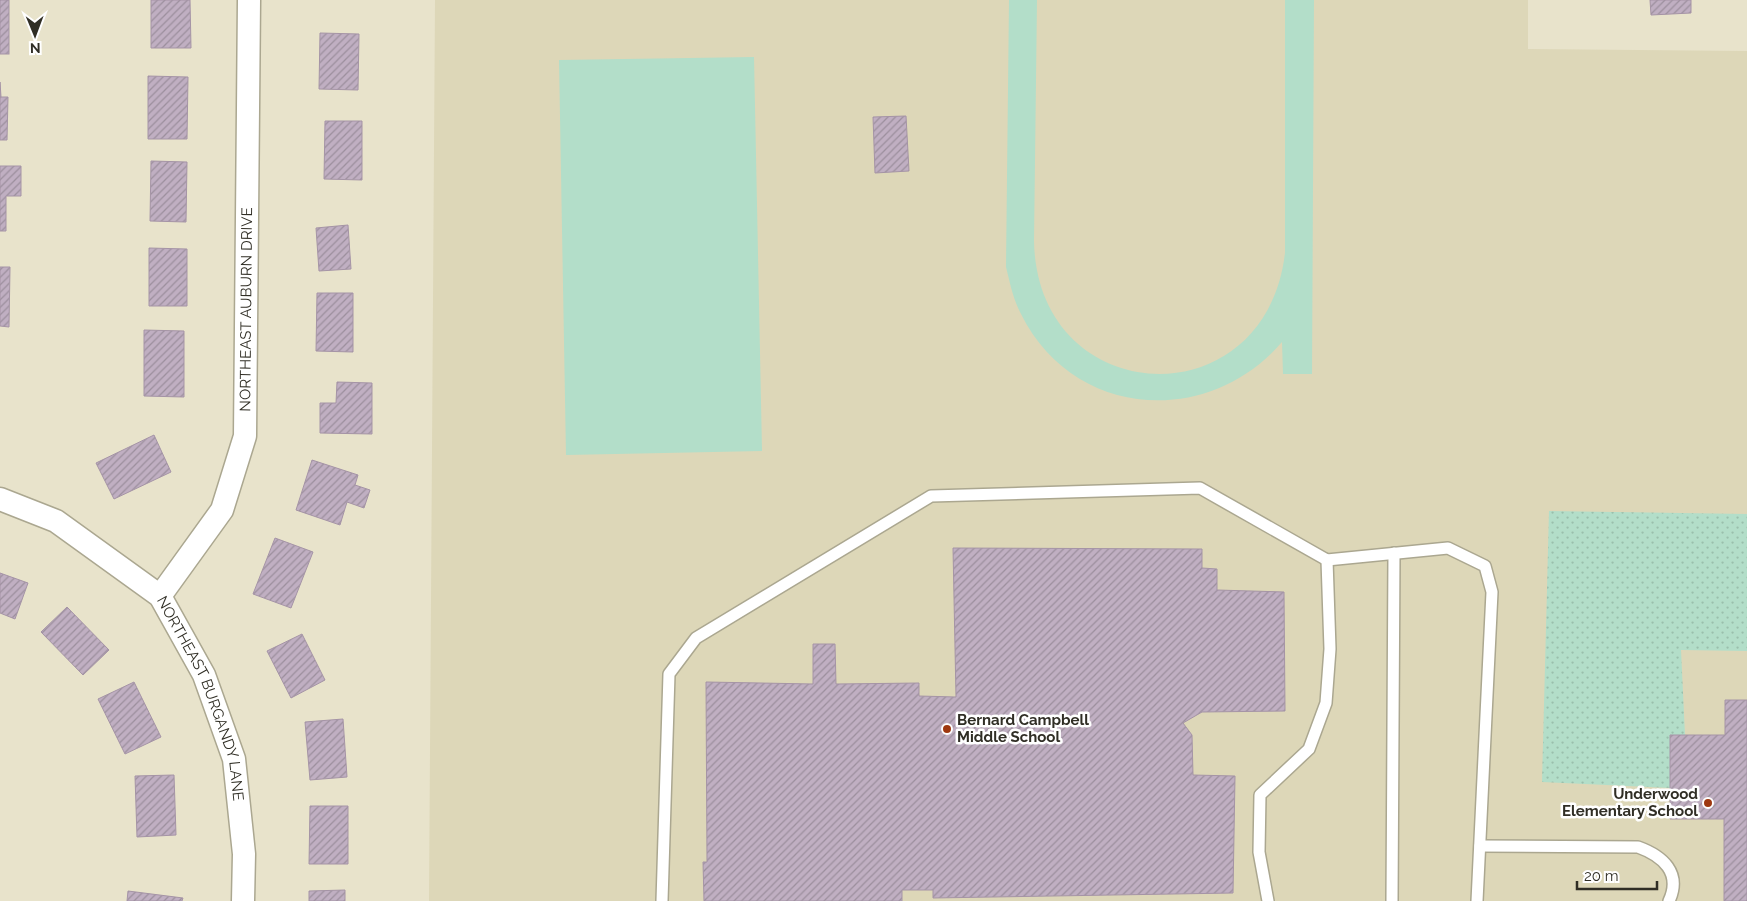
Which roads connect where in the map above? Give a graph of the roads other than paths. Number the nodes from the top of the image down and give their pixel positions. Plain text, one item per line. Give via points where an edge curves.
1 (249, 0) edge
2 (0, 499) edge
3 (1394, 553) junction
4 (1327, 560) junction
5 (160, 596) junction
6 (1480, 846) junction
7 (243, 901) edge
8 (662, 901) edge
9 (1268, 901) edge
10 (1392, 901) edge
11 (1477, 901) edge
12 (1669, 901) edge

1 - 5 street, NORTHEAST AUBURN DRIVE via 245,436 222,510
2 - 5 street, NORTHEAST BURGANDY LANE via 56,521
3 - 4 lane
3 - 6 lane via 1448,548 1485,566 1492,592
3 - 10 lane
4 - 8 lane via 1200,488 931,496 696,638 670,674
4 - 9 lane via 1330,649 1326,703 1309,749 1260,795 1259,852
5 - 7 street, NORTHEAST BURGANDY LANE via 204,674 234,759 244,854
6 - 11 lane
6 - 12 lane via 1638,847 1656,853 1668,866 1673,881

